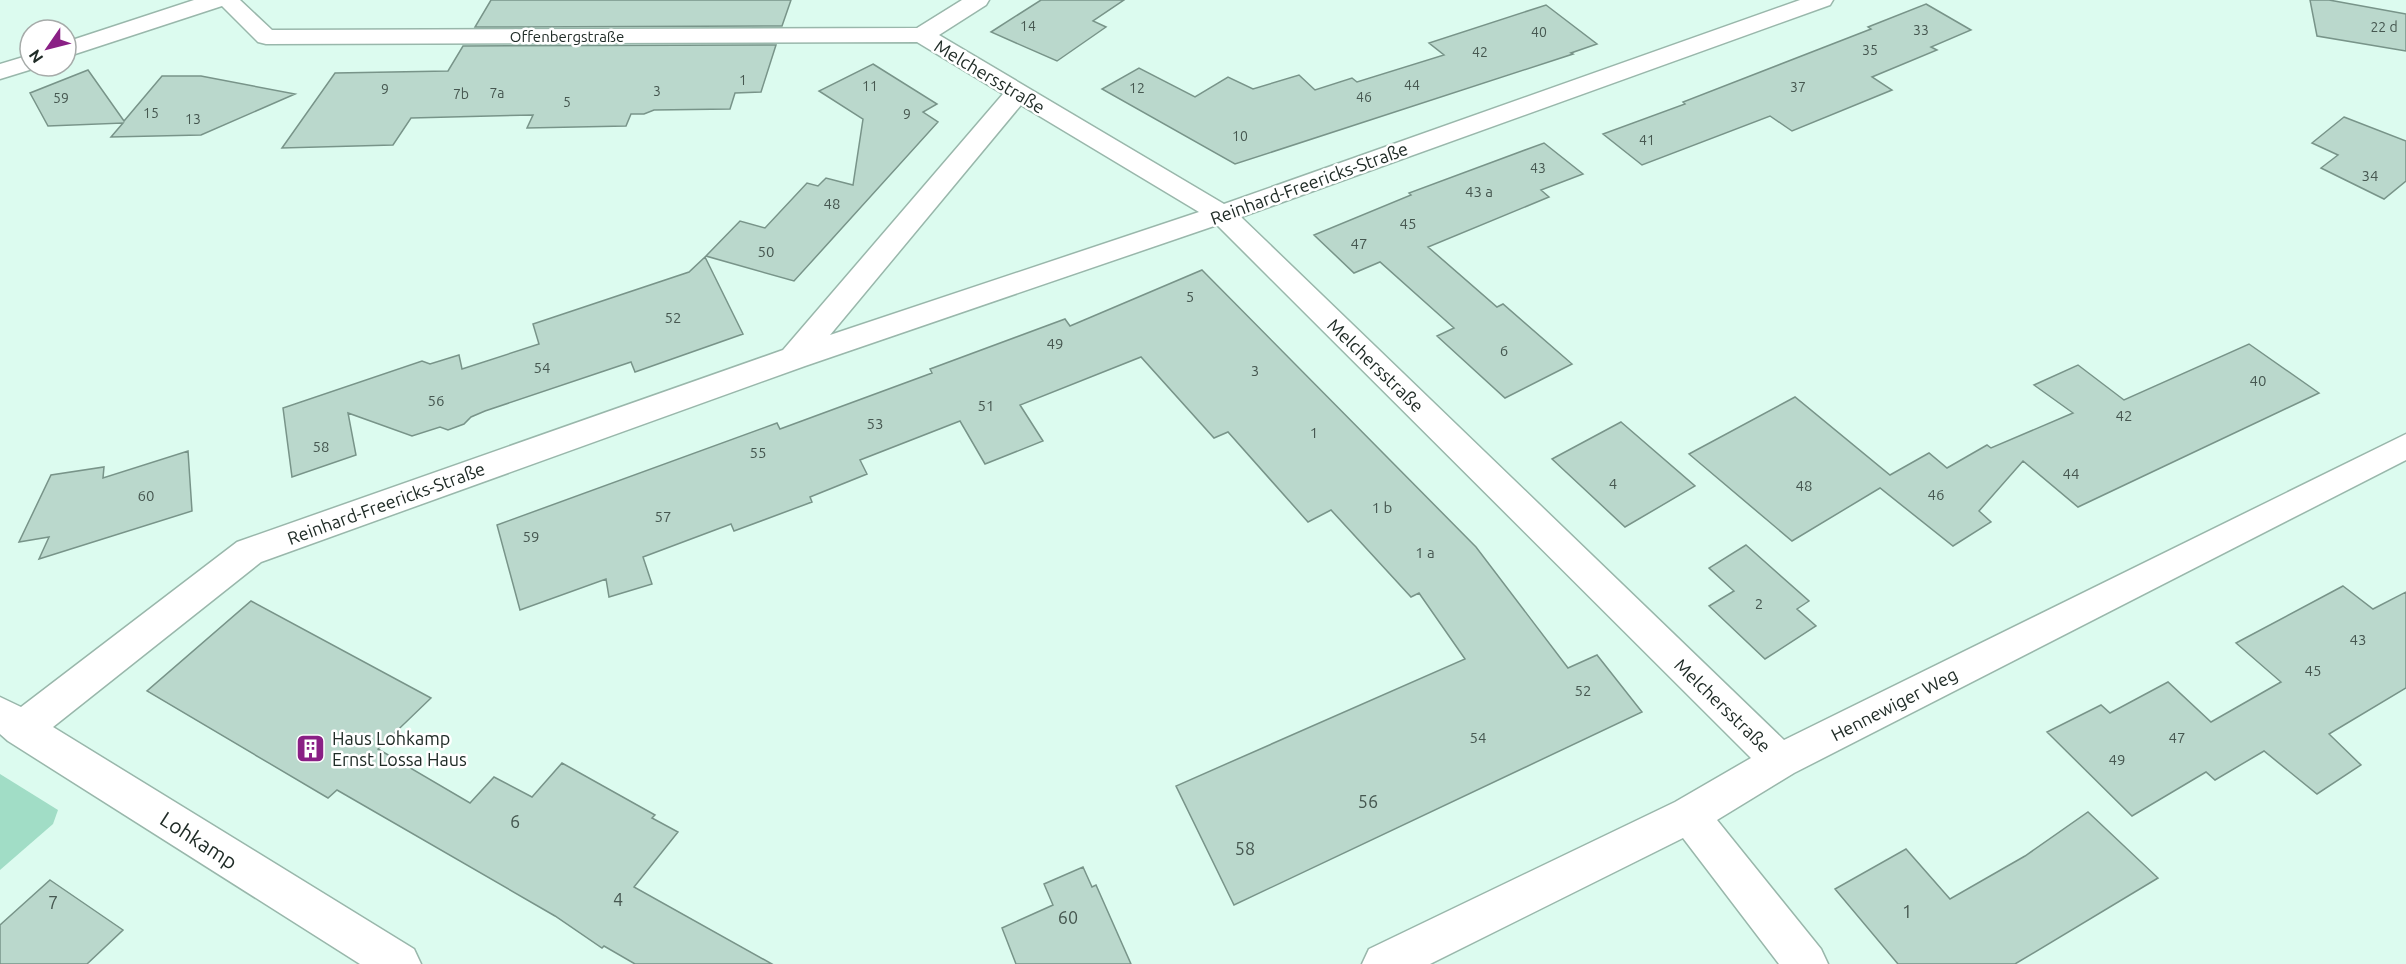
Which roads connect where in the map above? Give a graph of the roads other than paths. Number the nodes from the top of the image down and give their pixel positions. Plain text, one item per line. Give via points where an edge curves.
1 (217, 0) edge
2 (227, 0) edge
3 (978, 0) edge
4 (1822, 0) edge
5 (922, 35) junction
6 (78, 46) edge
7 (18, 66) edge
8 (0, 72) edge
9 (1017, 93) junction
10 (1222, 214) junction
11 (794, 358) junction
12 (2406, 446) edge
13 (11, 722) edge
14 (1780, 761) junction
15 (1689, 815) junction
16 (399, 964) edge
17 (1384, 964) edge
18 (1806, 964) edge

1 - 6 street
2 - 5 street, Offenbergstraße via 266,37
3 - 5 street
4 - 10 street, Reinhard-Freericks-Straße
5 - 9 street, Melchersstraße
7 - 8 street
9 - 10 street, Melchersstraße
9 - 11 street
10 - 11 street, Reinhard-Freericks-Straße
10 - 14 street, Melchersstraße
11 - 13 street, Reinhard-Freericks-Straße via 249,552
12 - 14 street, Hennewiger Weg
13 - 16 street, Lohkamp
14 - 15 street, Hennewiger Weg
15 - 17 street, Hennewiger Weg
15 - 18 street

